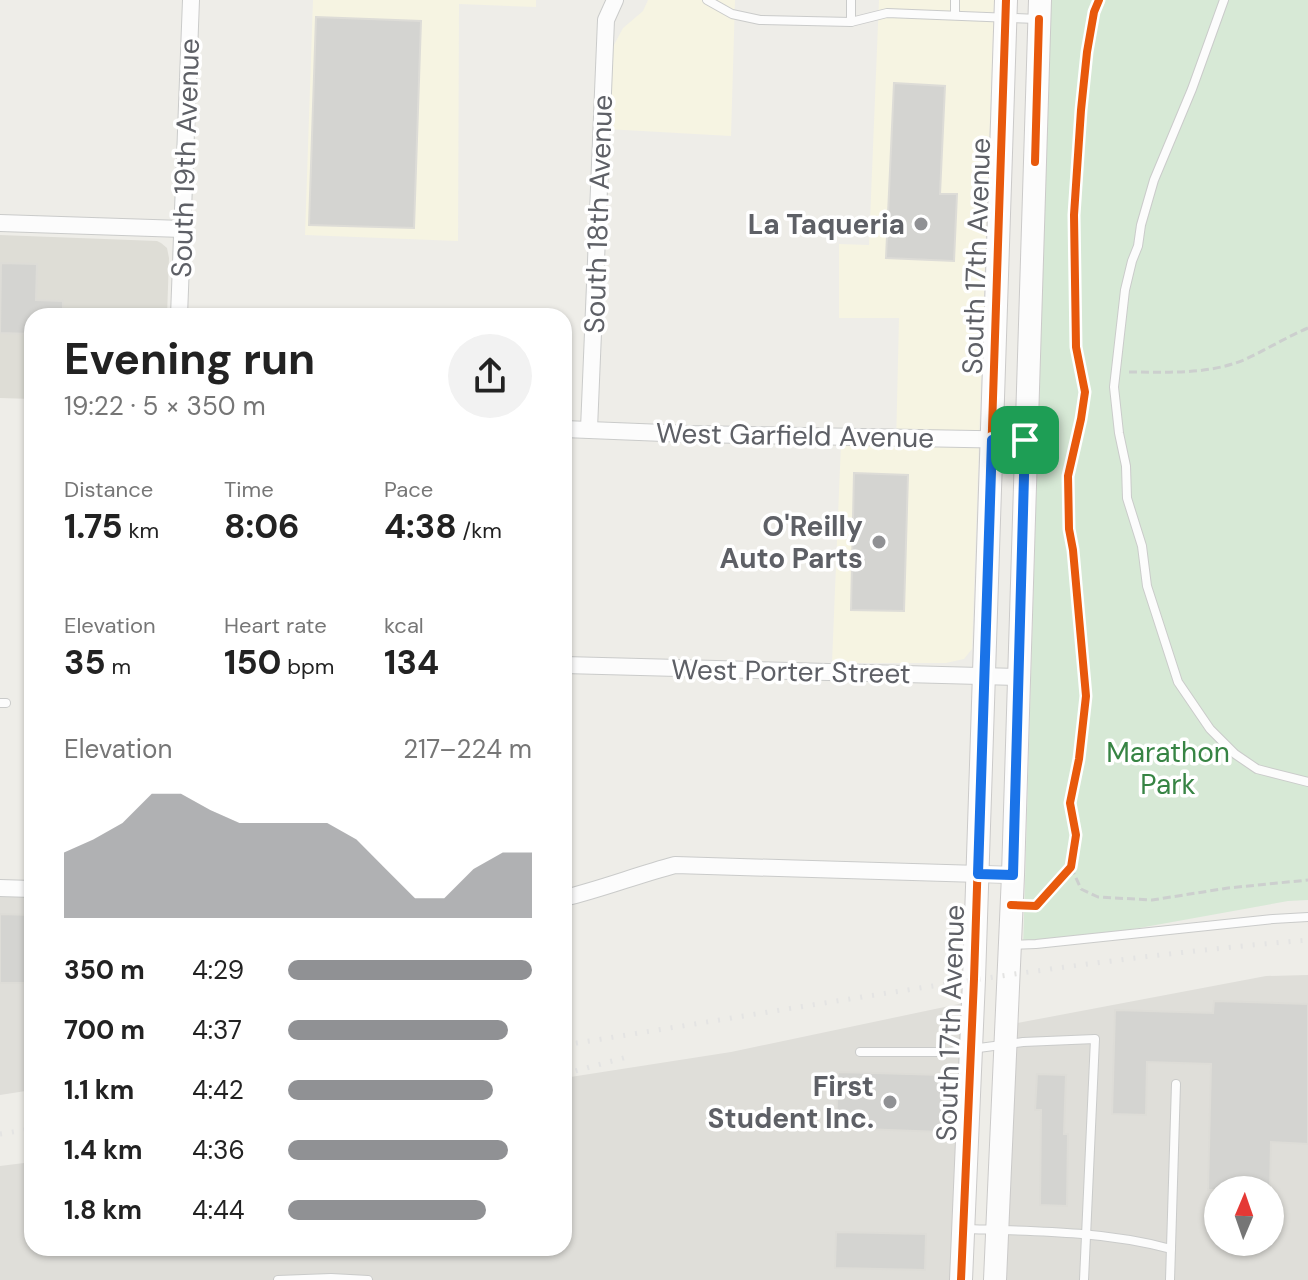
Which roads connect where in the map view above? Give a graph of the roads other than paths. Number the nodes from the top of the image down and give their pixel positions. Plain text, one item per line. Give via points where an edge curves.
1 (191, 0) edge
2 (615, 0) edge
3 (707, 0) edge
4 (851, 0) edge
5 (955, 0) edge
6 (1224, 0) edge
7 (1006, 8) edge
8 (1039, 9) edge
9 (955, 15) junction
10 (851, 22) junction
11 (0, 223) edge
12 (183, 229) junction
13 (179, 308) edge
14 (572, 429) edge
15 (589, 429) junction
16 (992, 440) junction
17 (1025, 440) junction
18 (572, 665) edge
19 (984, 676) junction
20 (1018, 677) junction
21 (1308, 782) edge
22 (978, 874) junction
23 (1013, 875) junction
24 (0, 888) edge
25 (24, 889) edge
26 (572, 896) edge
27 (1308, 917) edge
28 (1010, 945) junction
29 (1006, 1044) junction
30 (971, 1050) junction
31 (860, 1052) dead end
32 (1176, 1084) dead end
33 (963, 1229) junction
34 (997, 1230) junction
35 (1086, 1235) junction
36 (1171, 1249) junction
37 (278, 1280) edge
38 (368, 1280) edge
39 (961, 1280) edge
40 (995, 1280) edge
41 (1084, 1280) edge
42 (1170, 1280) edge

1 - 12 street, South 19th Avenue
2 - 15 street, South 18th Avenue via 606,20
3 - 10 lane via 747,18
4 - 10 lane
5 - 9 lane
6 - 21 lane via 1141,225 1125,290 1114,387 1127,498 1147,586 1178,682 1210,729 1235,754 1257,769
7 - 8 lane
7 - 9 lane
7 - 16 main road, South 17th Avenue
8 - 17 main road, South 17th Avenue
9 - 10 lane via 887,13
11 - 12 street
12 - 13 street, South 19th Avenue
14 - 15 street, West Garfield Avenue
15 - 16 street, West Garfield Avenue
16 - 17 street, West Garfield Avenue
16 - 19 main road, South 17th Avenue
17 - 20 main road, South 17th Avenue
18 - 19 street, West Porter Street
19 - 20 street, West Porter Street
19 - 22 main road, South 17th Avenue
20 - 23 main road, South 17th Avenue
22 - 23 street
22 - 26 street via 675,865
22 - 30 main road, South 17th Avenue
23 - 28 main road, South 17th Avenue
24 - 25 street
27 - 28 lane
28 - 29 main road, South 17th Avenue
29 - 30 lane
29 - 34 main road, South 17th Avenue
29 - 35 lane via 1095,1039
30 - 31 lane
30 - 33 main road, South 17th Avenue
32 - 36 lane
33 - 34 lane
33 - 39 main road, South 17th Avenue
34 - 35 lane
34 - 40 main road, South 17th Avenue
35 - 36 lane
35 - 41 lane
36 - 42 lane
37 - 38 lane

